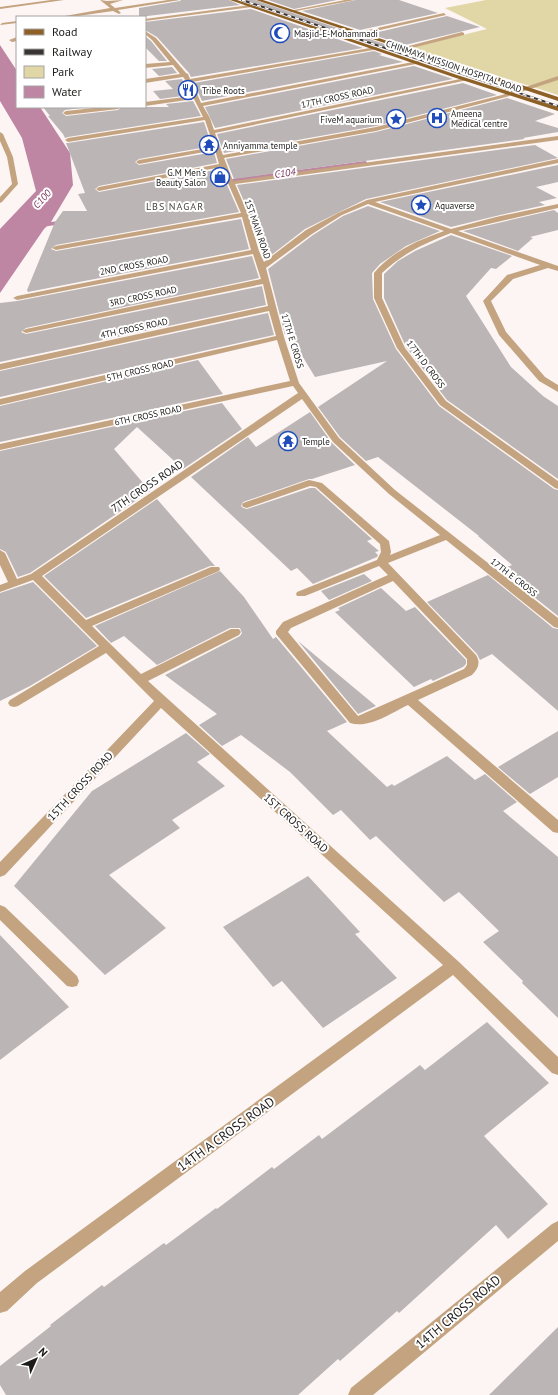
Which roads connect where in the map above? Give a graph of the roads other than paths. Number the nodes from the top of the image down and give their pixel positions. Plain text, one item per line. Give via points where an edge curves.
1 (62, 0) edge
2 (121, 0) edge
3 (178, 0) edge
4 (232, 0) edge
5 (258, 0) edge
6 (353, 0) edge
7 (104, 1) edge
8 (250, 6) junction
9 (0, 8) edge
10 (115, 10) junction
11 (291, 11) junction
12 (444, 14) dead end
13 (69, 16) edge
14 (123, 16) edge
15 (146, 20) edge
16 (16, 22) edge
17 (2, 24) dead end
18 (146, 33) edge
19 (358, 33) junction
20 (462, 34) dead end
21 (154, 39) junction
22 (146, 40) edge
23 (404, 48) junction
24 (376, 49) junction
25 (174, 63) junction
26 (418, 63) junction
27 (146, 66) edge
28 (187, 78) junction
29 (558, 78) edge
30 (465, 80) junction
31 (146, 81) edge
32 (525, 89) junction
33 (511, 94) junction
34 (196, 97) junction
35 (558, 99) edge
36 (146, 104) edge
37 (199, 105) junction
38 (109, 108) edge
39 (558, 109) edge
40 (66, 113) dead end
41 (207, 118) junction
42 (212, 132) junction
43 (0, 134) edge
44 (558, 138) edge
45 (68, 140) dead end
46 (217, 148) junction
47 (10, 157) junction
48 (0, 158) edge
49 (220, 158) junction
50 (139, 162) dead end
51 (558, 162) edge
52 (223, 165) junction
53 (230, 181) junction
54 (15, 184) junction
55 (0, 186) edge
56 (99, 189) dead end
57 (0, 201) edge
58 (369, 201) junction
59 (558, 206) edge
60 (245, 214) junction
61 (451, 231) junction
62 (56, 248) dead end
63 (255, 251) junction
64 (558, 262) edge
65 (547, 265) junction
66 (262, 267) junction
67 (558, 269) edge
68 (265, 281) junction
69 (17, 298) dead end
70 (272, 308) junction
71 (26, 331) dead end
72 (280, 338) junction
73 (0, 367) edge
74 (295, 383) junction
75 (558, 389) edge
76 (303, 394) junction
77 (0, 402) edge
78 (0, 448) edge
79 (558, 486) edge
80 (247, 505) dead end
81 (446, 536) junction
82 (0, 553) edge
83 (381, 562) junction
84 (215, 569) dead end
85 (36, 576) junction
86 (396, 576) junction
87 (14, 584) junction
88 (0, 589) edge
89 (301, 594) dead end
90 (84, 624) junction
91 (558, 624) edge
92 (235, 632) dead end
93 (107, 647) junction
94 (140, 680) junction
95 (409, 699) junction
96 (161, 701) junction
97 (14, 703) dead end
98 (558, 828) edge
99 (0, 871) edge
100 (0, 910) edge
101 (454, 966) junction
102 (72, 981) dead end
103 (558, 1068) edge
104 (558, 1230) edge
105 (0, 1304) edge
106 (358, 1395) edge

1 - 9 street
2 - 7 street
3 - 10 street
4 - 8 main road, CHINMAYA MISSION HOSPITAL ROAD
5 - 11 main road, CHINMAYA MISSION HOSPITAL ROAD
6 - 11 street
7 - 10 street
8 - 15 street
8 - 24 main road, CHINMAYA MISSION HOSPITAL ROAD
10 - 13 street
10 - 14 street
11 - 19 main road, CHINMAYA MISSION HOSPITAL ROAD
12 - 19 street
16 - 17 street
18 - 21 street, 1ST MAIN ROAD
19 - 23 main road, CHINMAYA MISSION HOSPITAL ROAD
20 - 23 street
21 - 22 street
21 - 25 street, 1ST MAIN ROAD
23 - 32 main road, CHINMAYA MISSION HOSPITAL ROAD
24 - 26 main road, CHINMAYA MISSION HOSPITAL ROAD
24 - 28 street
25 - 27 street
25 - 28 street, 1ST MAIN ROAD
26 - 30 main road, CHINMAYA MISSION HOSPITAL ROAD
26 - 37 street
28 - 31 street
28 - 34 street, 1ST MAIN ROAD
29 - 32 street
30 - 33 main road, CHINMAYA MISSION HOSPITAL ROAD
30 - 42 street, 17TH CROSS ROAD
32 - 33 street
32 - 35 main road, CHINMAYA MISSION HOSPITAL ROAD
33 - 39 main road, CHINMAYA MISSION HOSPITAL ROAD
33 - 49 street via 376,129
34 - 36 street
34 - 37 street, 1ST MAIN ROAD
37 - 41 street, 1ST MAIN ROAD
38 - 40 street
41 - 42 street, 1ST MAIN ROAD
41 - 45 street
42 - 46 street, 1ST MAIN ROAD
43 - 47 street
44 - 53 street
46 - 49 street, 1ST MAIN ROAD
46 - 50 street
47 - 48 street
47 - 54 street
49 - 52 street, 1ST MAIN ROAD
51 - 58 street
52 - 53 street, 1ST MAIN ROAD
52 - 56 street
53 - 60 street, 1ST MAIN ROAD
54 - 55 street
54 - 57 street
58 - 61 street
58 - 66 street via 309,232
59 - 61 street, 17TH D CROSS
60 - 62 street
60 - 63 street, 1ST MAIN ROAD
61 - 65 street
61 - 79 street, 17TH D CROSS via 397,256 378,272 378,298 401,348 443,403
63 - 66 street, 1ST MAIN ROAD
63 - 69 street, 2ND CROSS ROAD
64 - 65 street
65 - 67 street
65 - 75 street via 510,277 487,301 502,333 542,379
66 - 68 street, 17TH E CROSS
68 - 70 street, 17TH E CROSS
68 - 71 street, 3RD CROSS ROAD
70 - 72 street, 17TH E CROSS
70 - 73 street, 4TH CROSS ROAD
72 - 74 street, 17TH E CROSS
72 - 77 street, 5TH CROSS ROAD
74 - 76 street, 17TH E CROSS
74 - 78 street, 6TH CROSS ROAD
76 - 81 street, 17TH E CROSS via 336,440 392,492
76 - 85 street, 7TH CROSS ROAD
80 - 83 street via 309,482 319,485 385,543 386,552
81 - 83 street
81 - 91 street, 17TH E CROSS
82 - 87 street
83 - 86 street
83 - 89 street
84 - 90 street
85 - 87 street, 7TH CROSS ROAD
85 - 90 street, 1ST CROSS ROAD
86 - 95 street via 474,663 468,672
86 - 95 street via 287,625 282,634 354,720 359,722
87 - 88 street, 7TH CROSS ROAD
90 - 93 street, 1ST CROSS ROAD
92 - 94 street
93 - 94 street, 1ST CROSS ROAD
93 - 97 street
94 - 96 street, 1ST CROSS ROAD
95 - 98 street
96 - 99 street, 15TH CROSS ROAD
96 - 101 street, 1ST CROSS ROAD
100 - 102 street
101 - 103 street, 1ST CROSS ROAD
101 - 105 street, 14TH A CROSS ROAD via 31,1277
104 - 106 street, 14TH CROSS ROAD

